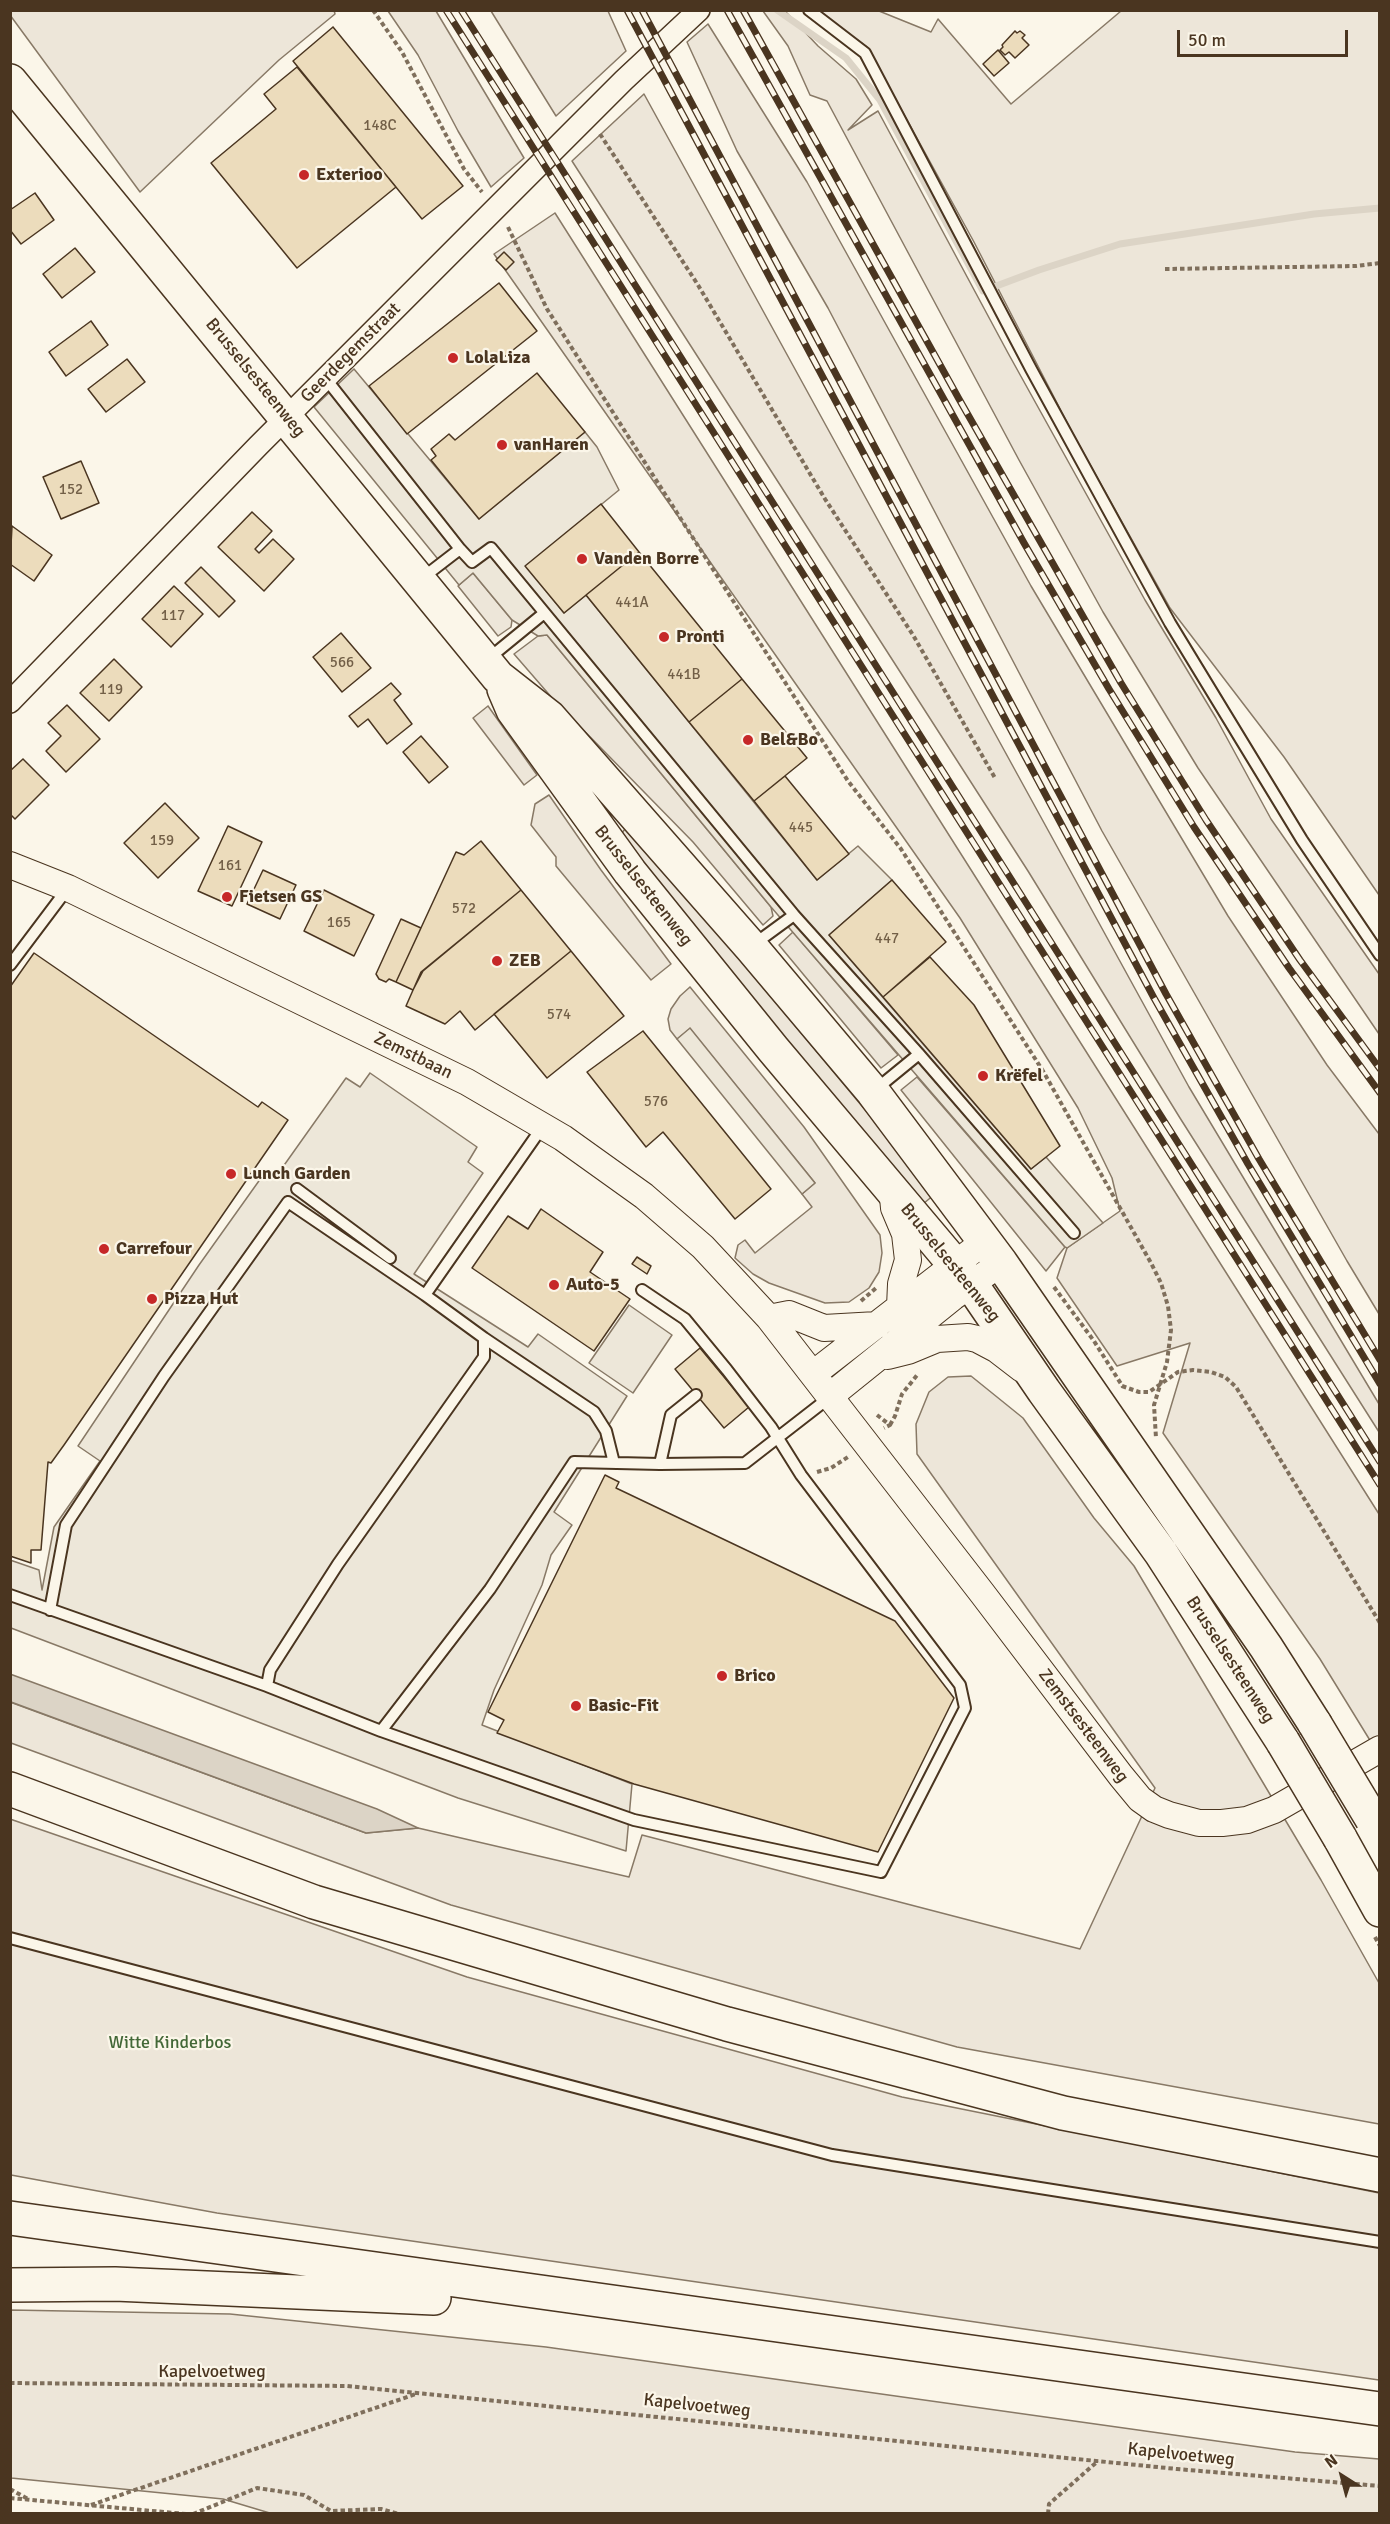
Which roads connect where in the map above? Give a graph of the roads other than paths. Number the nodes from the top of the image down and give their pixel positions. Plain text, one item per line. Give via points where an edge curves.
1 (699, 10) edge
2 (809, 10) edge
3 (10, 81) edge
4 (326, 379) junction
5 (288, 417) junction
6 (460, 549) junction
7 (420, 580) junction
8 (543, 614) junction
9 (492, 669) junction
10 (10, 702) edge
11 (10, 865) edge
12 (68, 888) junction
13 (794, 915) junction
14 (751, 947) junction
15 (1380, 955) edge
16 (10, 965) edge
17 (919, 1054) junction
18 (873, 1092) junction
19 (543, 1125) junction
20 (297, 1189) dead end
21 (892, 1192) junction
22 (1074, 1233) dead end
23 (993, 1252) junction
24 (390, 1258) dead end
25 (963, 1275) junction
26 (642, 1290) dead end
27 (425, 1295) junction
28 (900, 1307) junction
29 (769, 1318) junction
30 (877, 1325) junction
31 (484, 1338) junction
32 (876, 1359) junction
33 (813, 1374) junction
34 (1044, 1391) junction
35 (696, 1395) dead end
36 (830, 1396) junction
37 (778, 1438) junction
38 (867, 1443) joint
39 (614, 1463) junction
40 (660, 1464) junction
41 (10, 1595) edge
42 (50, 1610) junction
43 (267, 1686) junction
44 (381, 1731) junction
45 (1380, 1749) edge
46 (10, 1789) edge
47 (1376, 1826) edge
48 (1380, 1910) edge
49 (10, 1938) edge
50 (1380, 2175) edge
51 (10, 2218) edge
52 (1380, 2242) edge
53 (10, 2285) edge
54 (634, 2307) junction
55 (1380, 2409) edge

1 - 4 street, Geerdegemstraat
2 - 15 lane via 865,52 1031,369 1170,622 1302,840
3 - 5 main road, Brusselsesteenweg
4 - 5 street, Geerdegemstraat
4 - 6 lane
5 - 7 main road, Brusselsesteenweg
5 - 10 street, Geerdegemstraat
6 - 7 lane
6 - 8 lane via 472,562 491,548
7 - 9 main road, Brusselsesteenweg
8 - 9 lane
8 - 13 lane
9 - 14 main road, Brusselsesteenweg via 549,717
9 - 21 main road, Brusselsesteenweg via 513,710 630,872
11 - 12 street, Zemstbaan
12 - 16 lane
12 - 19 street, Zemstbaan via 467,1083
13 - 14 lane
13 - 17 lane
14 - 18 main road, Brusselsesteenweg
17 - 18 lane
17 - 22 lane
18 - 23 main road, Brusselsesteenweg
19 - 27 lane
19 - 29 street, Zemstbaan via 644,1196 703,1247
20 - 24 lane
21 - 25 main road, Brusselsesteenweg
21 - 28 street via 905,1234 908,1260
23 - 25 street
23 - 47 main road, Brusselsesteenweg, bridge via 1266,1647
25 - 28 street
25 - 32 street
25 - 34 main road, Brusselsesteenweg
26 - 37 lane via 685,1319
27 - 31 lane
27 - 42 lane via 288,1202 164,1376 66,1525
28 - 30 street
29 - 30 street via 789,1314 824,1328
29 - 33 street, Zemstbaan
30 - 33 street
31 - 39 lane via 594,1412 606,1431
31 - 43 lane via 484,1357 338,1564 270,1670
32 - 34 street via 937,1339 968,1337 996,1349
32 - 36 street
33 - 36 street, Zemstbaan
34 - 48 main road, Brusselsesteenweg, bridge via 1161,1553 1283,1742
35 - 40 lane via 671,1414
36 - 37 lane
36 - 38 street, Zemstbaan
37 - 40 lane via 745,1463
37 - 44 lane via 801,1475 960,1685 965,1708 881,1872 634,1820
38 - 45 street, Zemstsesteenweg via 1120,1776 1154,1809 1199,1823 1247,1820 1274,1810
39 - 40 lane
39 - 44 lane via 574,1462 489,1589
41 - 42 lane
42 - 43 lane
43 - 44 lane
46 - 50 main road via 314,1902 727,2024 1063,2113
49 - 52 lane via 832,2155
51 - 54 main road
53 - 54 main road via 115,2284
54 - 55 main road

